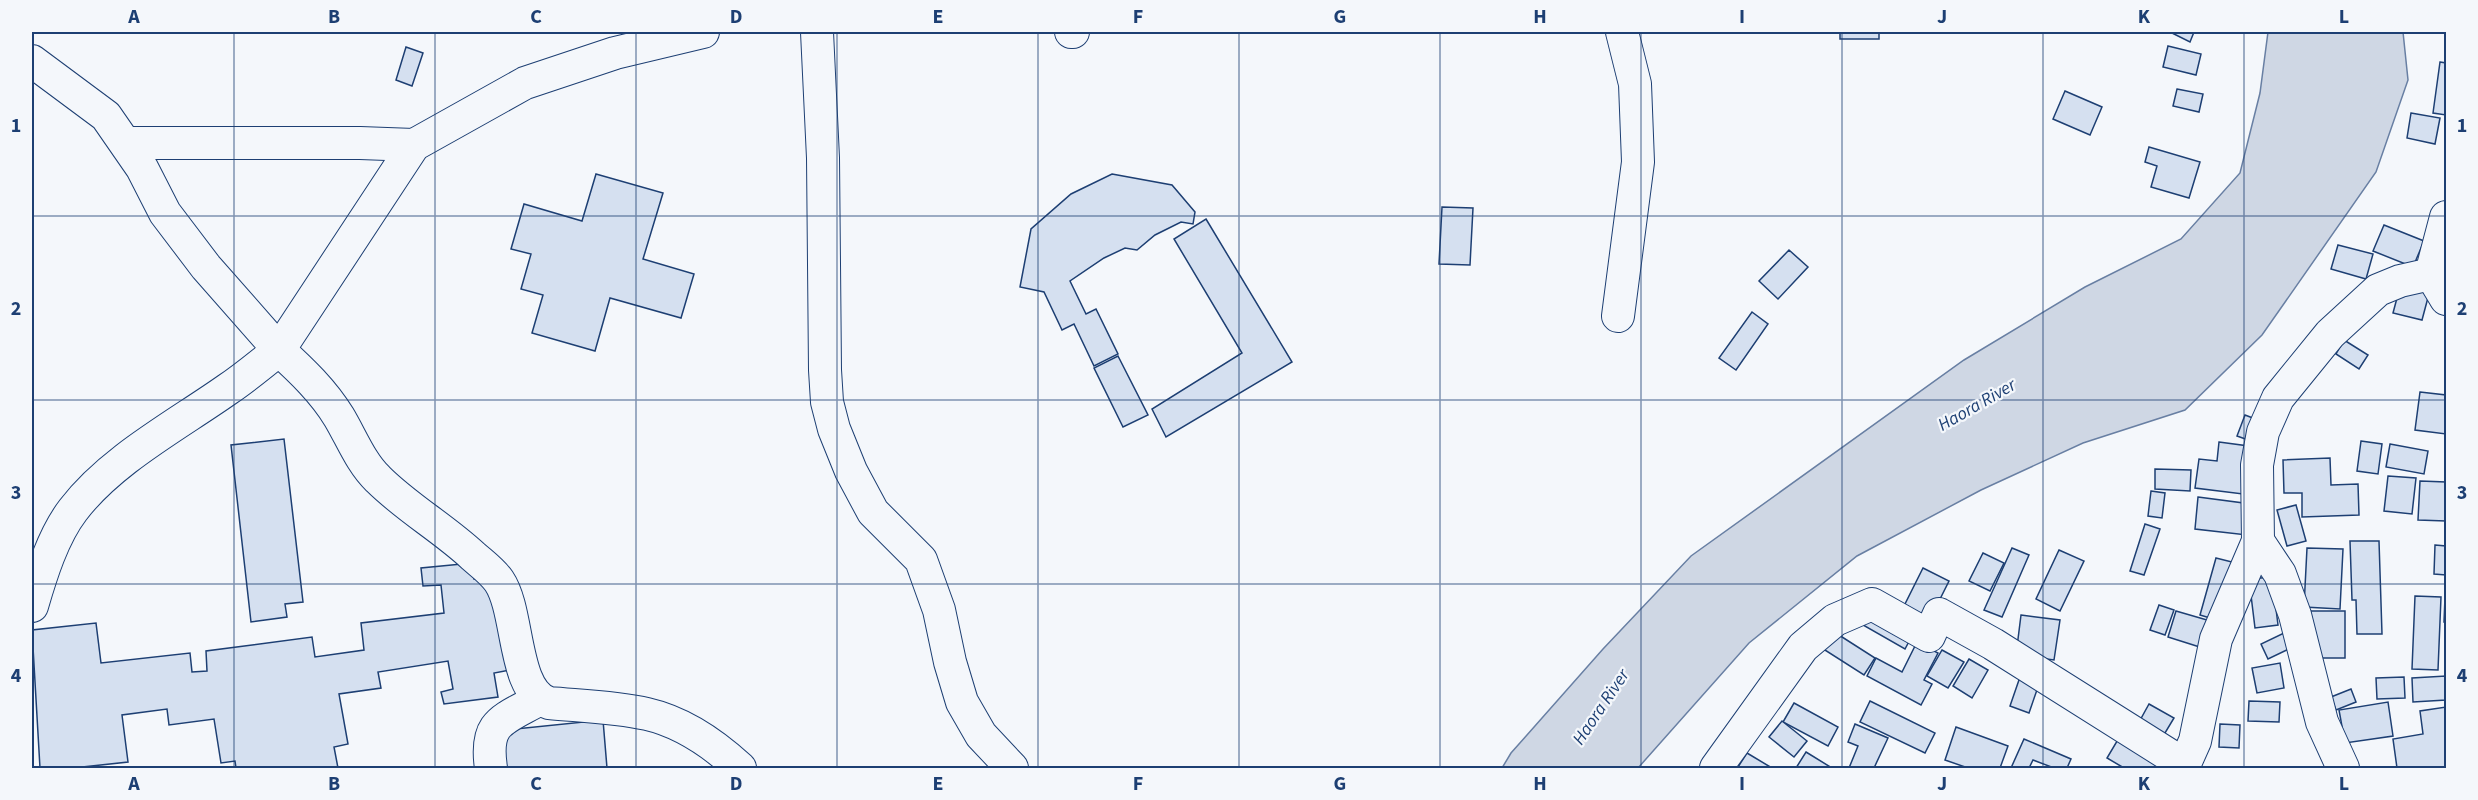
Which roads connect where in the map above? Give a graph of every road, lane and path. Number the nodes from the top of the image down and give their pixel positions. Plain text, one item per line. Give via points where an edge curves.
1 (703, 32) edge
2 (817, 32) edge
3 (1622, 32) edge
4 (32, 61) edge
5 (126, 143) junction
6 (414, 146) junction
7 (2446, 217) edge
8 (2439, 286) edge
9 (1618, 316) dead end
10 (279, 350) junction
11 (2258, 541) junction
12 (32, 606) edge
13 (540, 699) junction
14 (2184, 767) edge
15 (492, 768) edge
16 (740, 768) edge
17 (1012, 768) edge
18 (1716, 768) edge
19 (2343, 768) edge

1 - 6 street via 615,53 525,83
2 - 17 street via 826,391 834,429 873,512 921,560 939,610 962,702 981,735
3 - 9 street via 1635,84 1638,162
4 - 5 street via 106,116
5 - 6 street
5 - 10 street via 165,213 206,267
6 - 10 street
7 - 8 street
8 - 11 street via 2400,281 2378,290 2330,334 2278,398 2263,432 2257,465
10 - 12 street via 90,490 71,512 59,535
10 - 13 street via 313,381 375,477 449,534 500,582 523,666 532,692
11 - 14 street via 2216,639 2195,741
11 - 19 street via 2280,574 2295,615 2322,722
13 - 15 street via 497,724 488,747
13 - 16 street via 647,714 672,722
14 - 18 street via 1939,614 1929,636 1872,604 1835,620 1803,647

